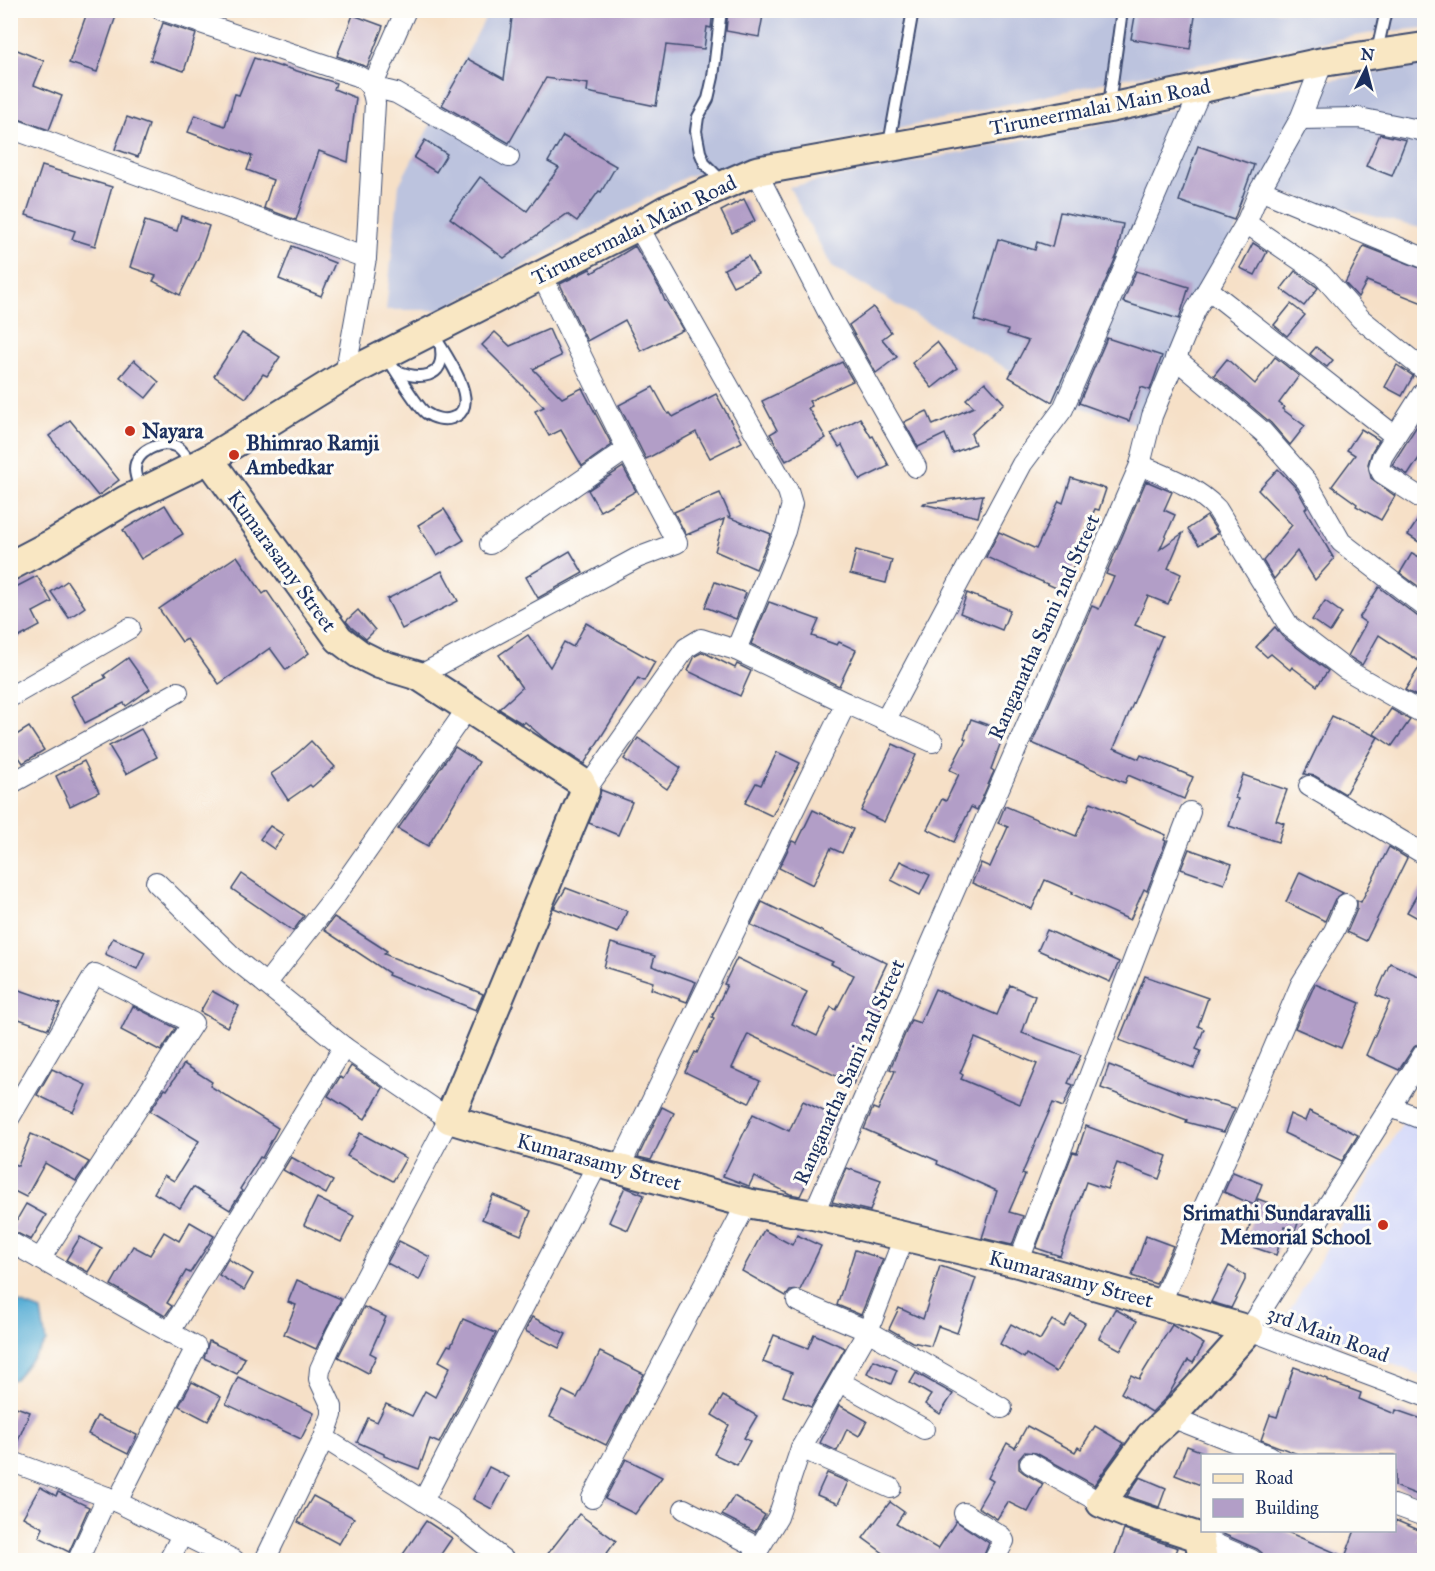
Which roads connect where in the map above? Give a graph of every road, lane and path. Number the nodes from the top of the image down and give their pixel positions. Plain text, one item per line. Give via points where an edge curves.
1 (162, 10) edge
2 (406, 10) edge
3 (722, 10) edge
4 (913, 10) edge
5 (1122, 10) edge
6 (1386, 10) edge
7 (1425, 47) edge
8 (1377, 54) junction
9 (1323, 62) junction
10 (372, 87) junction
11 (1202, 88) junction
12 (1109, 108) junction
13 (1300, 119) junction
14 (10, 128) edge
15 (1425, 130) edge
16 (888, 147) junction
17 (509, 157) dead end
18 (756, 171) junction
19 (725, 184) junction
20 (1260, 190) junction
21 (1246, 223) junction
22 (638, 226) junction
23 (366, 258) junction
24 (1425, 258) edge
25 (542, 276) junction
26 (1208, 289) junction
27 (436, 340) junction
28 (1175, 358) junction
29 (390, 363) junction
30 (1425, 370) edge
31 (345, 375) junction
32 (1422, 402) edge
33 (1395, 436) junction
34 (627, 449) junction
35 (201, 463) junction
36 (1140, 465) junction
37 (916, 467) dead end
38 (1425, 500) edge
39 (490, 544) dead end
40 (10, 566) edge
41 (1425, 606) edge
42 (130, 628) dead end
43 (736, 650) junction
44 (419, 676) junction
45 (178, 692) dead end
46 (10, 697) edge
47 (846, 703) junction
48 (467, 709) junction
49 (1425, 714) edge
50 (885, 721) junction
51 (933, 742) dead end
52 (10, 784) edge
53 (1309, 786) dead end
54 (585, 791) junction
55 (1190, 812) dead end
56 (1425, 854) edge
57 (156, 882) dead end
58 (1346, 904) dead end
59 (266, 984) junction
60 (344, 1047) junction
61 (1425, 1053) edge
62 (1391, 1107) junction
63 (10, 1117) edge
64 (449, 1119) junction
65 (1425, 1120) edge
66 (608, 1165) junction
67 (747, 1203) junction
68 (813, 1215) junction
69 (904, 1237) junction
70 (10, 1242) edge
71 (40, 1259) junction
72 (1018, 1263) junction
73 (797, 1301) dead end
74 (1160, 1304) junction
75 (1249, 1330) junction
76 (868, 1331) junction
77 (169, 1334) junction
78 (840, 1382) junction
79 (1425, 1396) edge
80 (1002, 1407) dead end
81 (1171, 1417) junction
82 (924, 1429) dead end
83 (324, 1438) junction
84 (801, 1448) junction
85 (1267, 1454) edge
86 (10, 1461) edge
87 (1030, 1463) dead end
88 (891, 1488) dead end
89 (592, 1498) dead end
90 (112, 1499) junction
91 (423, 1501) junction
92 (1101, 1503) junction
93 (1396, 1504) edge
94 (684, 1509) dead end
95 (964, 1513) dead end
96 (1425, 1516) edge
97 (182, 1535) junction
98 (1201, 1549) edge
99 (755, 1554) edge
100 (78, 1560) edge
101 (169, 1560) edge
102 (234, 1560) edge
103 (265, 1560) edge
104 (504, 1560) edge
105 (994, 1560) edge
106 (1252, 1560) edge

1 - 10 street via 358,76
2 - 10 street
3 - 19 lane via 713,76 696,131 705,164
4 - 16 lane
5 - 12 lane
6 - 8 lane
7 - 8 street, Tiruneermalai Main Road
8 - 9 street, Tiruneermalai Main Road
9 - 11 street, Tiruneermalai Main Road
9 - 13 street, Ranganatha Sami 2nd Street
10 - 17 street via 396,93
10 - 23 street via 375,103
11 - 12 street, Tiruneermalai Main Road
11 - 50 street via 1063,410 1022,464
12 - 16 street, Tiruneermalai Main Road
13 - 15 street via 1359,118
13 - 20 street, Ranganatha Sami 2nd Street
14 - 23 street
16 - 18 street, Tiruneermalai Main Road
18 - 19 street, Tiruneermalai Main Road
18 - 37 street via 830,316
19 - 22 street, Tiruneermalai Main Road
20 - 21 street, Ranganatha Sami 2nd Street
20 - 24 street
21 - 26 street, Ranganatha Sami 2nd Street
21 - 30 street via 1322,275 1361,319
22 - 25 street, Tiruneermalai Main Road
22 - 43 street via 792,504 785,531
23 - 31 street
25 - 27 street, Tiruneermalai Main Road
25 - 34 street
26 - 28 street, Ranganatha Sami 2nd Street
26 - 33 street
27 - 29 street, Tiruneermalai Main Road
27 - 29 lane via 465,391 467,404 461,415 449,420 424,412
28 - 36 street, Ranganatha Sami 2nd Street via 1152,416
28 - 41 street via 1263,432 1307,482 1341,542
29 - 31 street, Tiruneermalai Main Road
31 - 35 street, Tiruneermalai Main Road
32 - 33 street
33 - 38 street via 1379,467 1382,473
34 - 39 street
34 - 44 street via 677,543 637,558
35 - 40 street, Tiruneermalai Main Road via 133,496
35 - 44 street, Kumarasamy Street via 339,639 379,664
36 - 49 street via 1206,497 1289,626 1345,669
36 - 68 street, Ranganatha Sami 2nd Street
42 - 46 street
43 - 47 street
43 - 54 street via 700,639 686,648
44 - 48 street, Kumarasamy Street
45 - 52 street
47 - 50 street
47 - 66 street
48 - 54 street, Kumarasamy Street via 580,782
48 - 59 street via 336,895
50 - 51 street
53 - 56 street
54 - 64 street
55 - 72 street
57 - 59 street
58 - 74 street via 1301,984
59 - 60 street
60 - 64 street
60 - 77 street
61 - 62 street
62 - 65 street
62 - 75 street
63 - 71 street via 95,974 193,1023
64 - 66 street, Kumarasamy Street
64 - 83 street via 320,1369 319,1379 332,1407
66 - 67 street, Kumarasamy Street
66 - 91 street
67 - 68 street, Kumarasamy Street
67 - 89 street
68 - 69 street, Kumarasamy Street
69 - 72 street, Kumarasamy Street
69 - 76 street
70 - 71 street
71 - 77 street
72 - 74 street, Kumarasamy Street
73 - 76 street
74 - 75 street, Kumarasamy Street
75 - 79 street, 3rd Main Road
75 - 81 street
76 - 78 street
76 - 80 street
77 - 90 street via 196,1347
78 - 82 street
78 - 84 street
81 - 85 street
81 - 92 street via 1150,1437
83 - 91 street
83 - 103 street
84 - 88 street
84 - 99 street via 778,1517
86 - 90 street
87 - 92 street
90 - 97 street
90 - 100 street
91 - 104 street
92 - 98 street
93 - 96 street
94 - 99 street
95 - 105 street via 1004,1541
97 - 101 street
97 - 102 street
98 - 106 street

